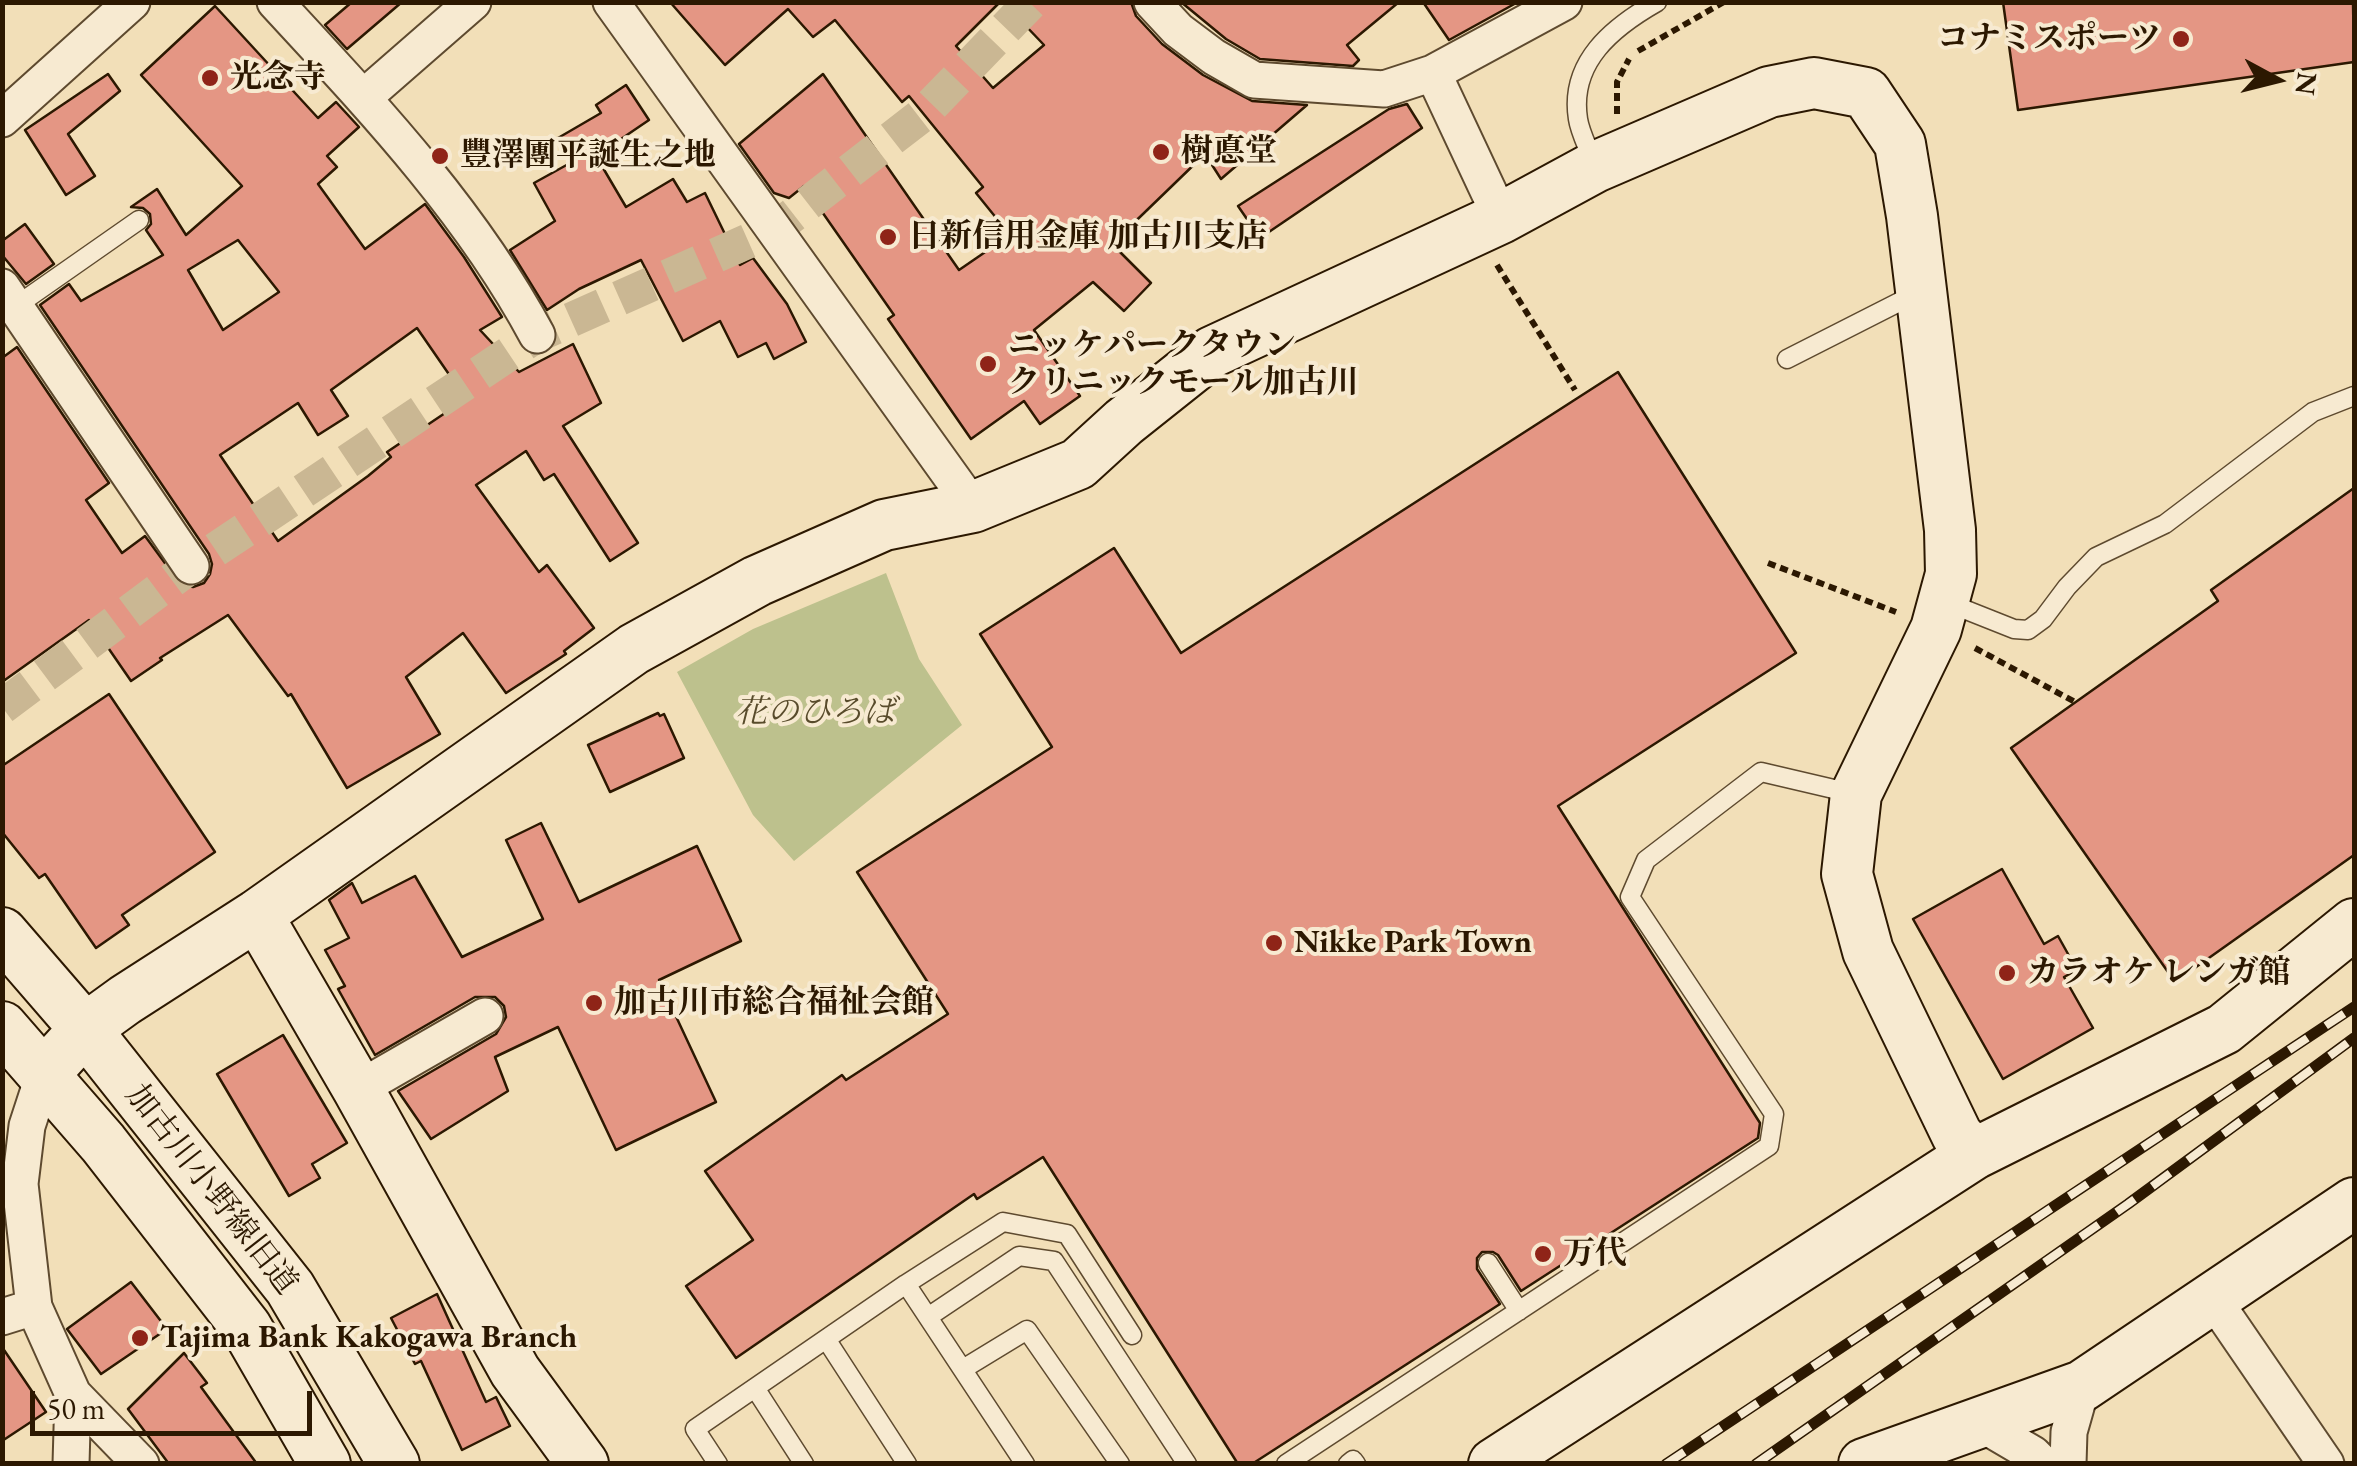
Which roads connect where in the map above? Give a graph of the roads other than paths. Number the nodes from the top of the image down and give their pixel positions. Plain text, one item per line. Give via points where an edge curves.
1 (132, 2) edge
2 (275, 2) edge
3 (473, 2) edge
4 (611, 2) edge
5 (1152, 2) edge
6 (1564, 2) edge
7 (1657, 2) edge
8 (1433, 74) junction
9 (363, 98) junction
10 (2, 119) edge
11 (1613, 159) junction
12 (139, 220) dead end
13 (1488, 224) junction
14 (1922, 290) junction
15 (9, 296) edge
16 (537, 336) dead end
17 (1787, 359) dead end
18 (2354, 396) edge
19 (973, 507) junction
20 (191, 566) dead end
21 (1934, 618) junction
22 (1856, 794) junction
23 (257, 915) junction
24 (2354, 924) edge
25 (2, 933) edge
26 (486, 1016) dead end
27 (2, 1027) edge
28 (85, 1029) junction
29 (44, 1074) junction
30 (358, 1089) junction
31 (13, 1152) edge
32 (1974, 1154) junction
33 (2354, 1203) edge
34 (1488, 1262) dead end
35 (906, 1284) junction
36 (2213, 1299) junction
37 (1519, 1310) junction
38 (18, 1312) edge
39 (928, 1318) junction
40 (1132, 1334) dead end
41 (826, 1338) junction
42 (963, 1369) junction
43 (2082, 1386) junction
44 (755, 1388) junction
45 (73, 1394) junction
46 (1980, 1423) junction
47 (71, 1464) edge
48 (141, 1464) edge
49 (326, 1464) edge
50 (394, 1464) edge
51 (583, 1464) edge
52 (718, 1464) edge
53 (804, 1464) edge
54 (907, 1464) edge
55 (1026, 1464) edge
56 (1120, 1464) edge
57 (1187, 1464) edge
58 (1286, 1464) edge
59 (1348, 1464) edge
60 (1356, 1464) edge
61 (1494, 1464) edge
62 (1864, 1464) edge
63 (2043, 1464) edge
64 (2068, 1464) edge
65 (2326, 1464) edge

1 - 10 street
2 - 9 street
3 - 9 street
4 - 19 street
5 - 8 street via 1178,30 1254,80 1384,89
6 - 8 street
7 - 11 lane via 1592,51 1579,82 1578,118
8 - 13 street
9 - 16 street via 453,205
11 - 13 street
11 - 14 street via 1769,92 1814,83 1866,93 1900,144
12 - 15 lane
13 - 19 street via 1212,352 1078,464
14 - 17 lane
14 - 21 street via 1950,530 1951,574
15 - 20 street
18 - 21 lane via 2313,412 2165,524 2096,557 2028,630
19 - 23 street via 884,525 757,581 634,649
21 - 22 street via 1936,629
22 - 32 street via 1847,874 1868,951 1957,1136
22 - 37 lane via 1761,772 1646,860 1630,897 1774,1114 1768,1146
23 - 28 street
23 - 30 street
24 - 32 street via 2224,1029
25 - 28 street, 加古川小野線旧道
26 - 30 street
27 - 29 street, 加古川小野線旧道
28 - 29 street
28 - 50 street, 加古川小野線旧道 via 290,1288
29 - 31 street
29 - 49 street, 加古川小野線旧道 via 246,1326
30 - 51 street via 515,1371
31 - 38 street via 20,1184
32 - 61 street
33 - 36 street
34 - 37 lane
35 - 39 lane
35 - 40 lane via 1003,1222 1067,1234
35 - 41 lane
36 - 43 street
36 - 65 street
37 - 58 lane
38 - 45 street
39 - 42 lane
39 - 57 lane via 1019,1256 1054,1261
41 - 44 lane
41 - 54 lane
42 - 55 lane
42 - 56 lane via 1027,1330
43 - 46 street
43 - 64 street
44 - 52 lane via 695,1429
44 - 53 lane
45 - 47 street
45 - 48 street
46 - 62 street
46 - 63 street
59 - 60 lane

